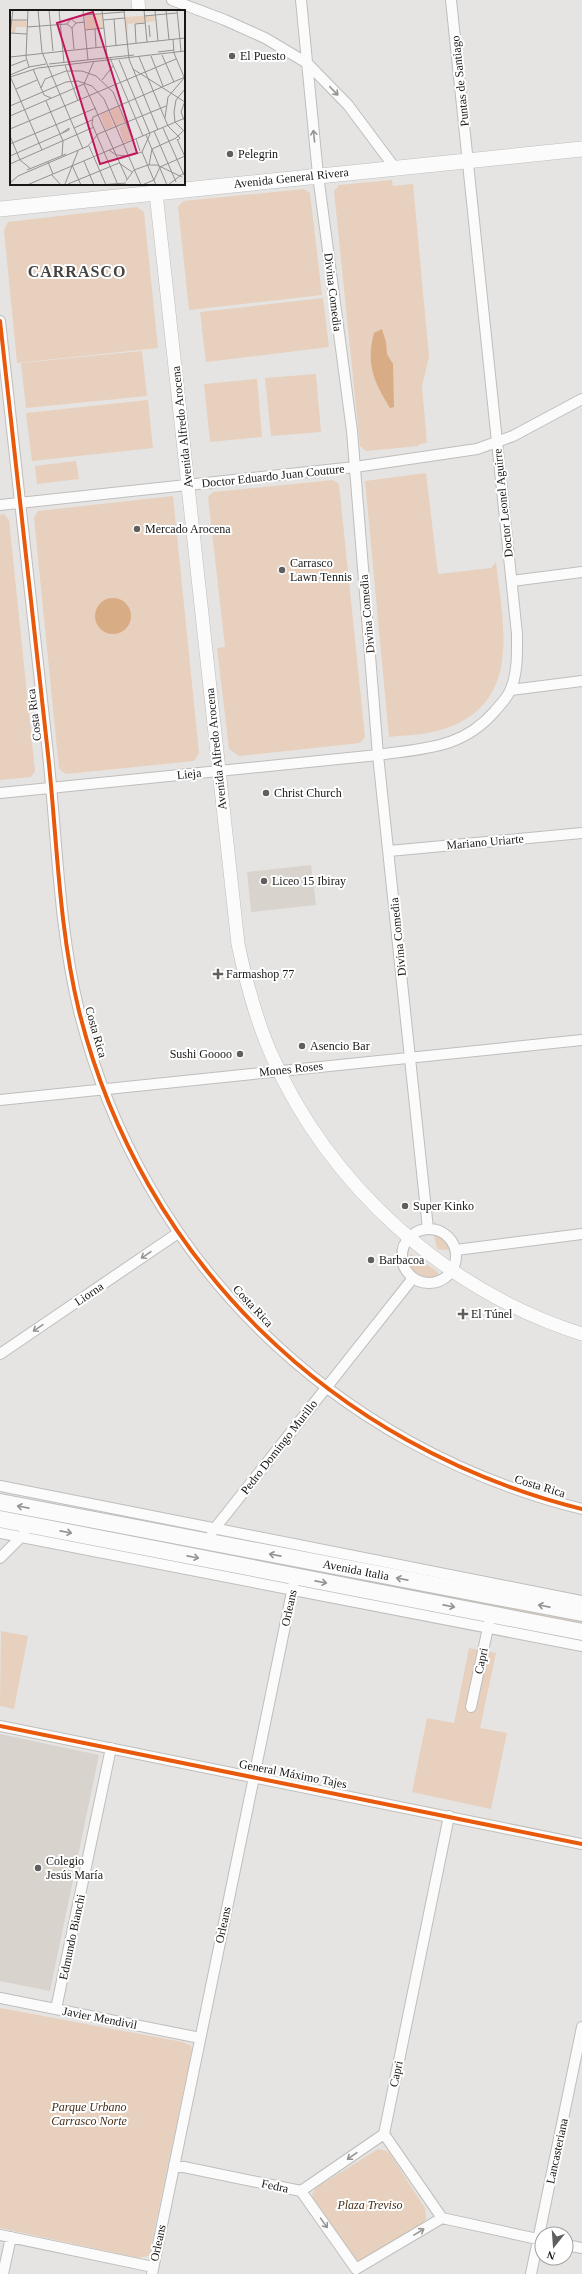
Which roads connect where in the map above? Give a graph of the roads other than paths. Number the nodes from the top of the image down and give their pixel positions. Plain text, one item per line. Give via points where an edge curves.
1 (138, 0) edge
2 (172, 0) edge
3 (301, 0) edge
4 (451, 0) edge
5 (139, 10) edge
6 (307, 63) junction
7 (582, 148) edge
8 (468, 161) junction
9 (395, 168) junction
10 (318, 175) junction
11 (155, 188) edge
12 (0, 209) edge
13 (0, 321) edge
14 (582, 399) edge
15 (497, 443) junction
16 (355, 467) junction
17 (188, 485) junction
18 (19, 503) junction
19 (0, 505) edge
20 (582, 572) edge
21 (512, 581) junction
22 (582, 681) edge
23 (511, 690) junction
24 (378, 755) junction
25 (218, 771) junction
26 (52, 787) junction
27 (0, 793) edge
28 (582, 833) edge
29 (389, 851) junction
30 (582, 1040) edge
31 (410, 1057) junction
32 (279, 1070) junction
33 (104, 1088) junction
34 (0, 1100) edge
35 (428, 1229) junction
36 (178, 1233) junction
37 (582, 1234) edge
38 (409, 1238) junction
39 (456, 1250) junction
40 (453, 1271) junction
41 (413, 1278) junction
42 (582, 1334) edge
43 (0, 1354) edge
44 (325, 1388) junction
45 (0, 1486) edge
46 (0, 1502) edge
47 (582, 1509) edge
48 (0, 1519) edge
49 (131, 1520) junction
50 (38, 1527) junction
51 (215, 1528) junction
52 (0, 1533) edge
53 (20, 1536) junction
54 (205, 1542) junction
55 (115, 1548) junction
56 (0, 1558) edge
57 (294, 1583) junction
58 (582, 1601) edge
59 (582, 1613) edge
60 (489, 1621) junction
61 (533, 1630) junction
62 (582, 1632) edge
63 (582, 1646) edge
64 (471, 1707) dead end
65 (0, 1726) edge
66 (112, 1748) junction
67 (253, 1776) junction
68 (449, 1816) junction
69 (582, 1844) edge
70 (0, 1998) edge
71 (56, 2009) junction
72 (582, 2027) edge
73 (200, 2038) junction
74 (384, 2134) junction
75 (174, 2165) junction
76 (301, 2192) junction
77 (442, 2218) junction
78 (543, 2226) edge
79 (0, 2235) edge
80 (11, 2237) junction
81 (534, 2239) edge
82 (534, 2263) edge
83 (152, 2271) edge
84 (356, 2272) edge
85 (3, 2274) edge
86 (531, 2274) edge

1 - 5 street
2 - 6 street via 265,38
3 - 6 street, Divina Comedia
4 - 8 street, Puntas de Santiago
6 -> 9 street via 348,105
10 -> 6 street, Divina Comedia
7 - 8 main road, Avenida General Rivera
8 - 9 main road, Avenida General Rivera
8 - 15 street, Doctor Leonel Aguirre
9 - 10 main road, Avenida General Rivera
10 - 11 main road, Avenida General Rivera
10 - 16 street, Divina Comedia
11 - 12 main road, Avenida General Rivera
11 - 17 street, Avenida Alfredo Arocena
13 - 18 street, Costa Rica
14 - 15 street, Doctor Eduardo Juan Couture
15 - 16 street, Doctor Eduardo Juan Couture via 478,449
15 - 21 street, Doctor Leonel Aguirre
16 - 17 street, Doctor Eduardo Juan Couture
16 - 24 street, Divina Comedia
17 - 18 street, Doctor Eduardo Juan Couture
17 - 25 street, Avenida Alfredo Arocena
18 - 19 street, Doctor Eduardo Juan Couture
18 - 26 street, Costa Rica
20 - 21 street
21 - 23 street, Doctor Leonel Aguirre via 518,634
22 - 23 street
23 - 24 street, Doctor Leonel Aguirre via 492,714 473,732 439,745
24 - 25 street, Lieja
24 - 29 street, Divina Comedia
25 - 26 street, Lieja
25 - 32 street, Avenida Alfredo Arocena via 243,964 260,1026
26 - 27 street, Lieja
26 - 33 street, Costa Rica via 65,928 78,1007 91,1056
28 - 29 street, Mariano Uriarte
29 - 31 street, Divina Comedia
30 - 31 street, Mones Roses
31 - 32 street, Mones Roses
31 - 35 street, Divina Comedia
32 - 33 street, Mones Roses
32 - 38 street, Avenida Alfredo Arocena via 304,1116 340,1168
33 - 34 street, Mones Roses
33 - 36 street, Costa Rica via 137,1163
35 - 38 street
35 - 39 street via 445,1234
36 -> 43 street, Liorna
36 - 44 street, Costa Rica via 250,1320
37 - 39 street
38 - 40 street, Avenida Alfredo Arocena
38 - 41 street via 402,1256 405,1268
39 - 40 street via 457,1261
40 - 41 street via 448,1277 434,1284
40 - 42 street, Avenida Alfredo Arocena via 533,1317
41 - 44 street, Pedro Domingo Murillo
44 - 47 street, Costa Rica via 390,1431 442,1460 517,1490
44 - 51 street, Pedro Domingo Murillo
45 - 49 street, Avenida Italia
49 -> 46 main road, Avenida Italia
48 - 50 main road, Avenida Italia
49 - 51 street, Avenida Italia
49 - 54 main road, Avenida Italia
50 - 53 street
50 -> 55 main road, Avenida Italia
51 - 54 street, Pedro Domingo Murillo
51 - 58 street, Avenida Italia
52 - 53 street, Avenida Italia
53 - 55 street, Avenida Italia
53 - 56 street
59 -> 54 main road, Avenida Italia
55 - 57 main road, Avenida Italia
57 - 60 main road, Avenida Italia
57 - 67 street, Orleans
60 - 61 main road, Avenida Italia
60 - 64 street, Capri
61 - 62 main road, Avenida Italia
61 - 63 street, Avenida Italia
65 - 66 street, General Máximo Tajes
66 - 67 street, General Máximo Tajes
66 - 71 street, Edmundo Bianchi
67 - 68 street, General Máximo Tajes
67 - 73 street, Orleans
68 - 69 street, General Máximo Tajes
68 - 74 street, Capri
70 - 71 street, Javier Mendivil
71 - 73 street, Javier Mendivil
72 - 78 street, Lancasteriana
73 - 75 street, Orleans
74 -> 76 street, Fedra
74 - 77 street
75 - 76 street, Fedra
75 - 83 street, Orleans
76 -> 84 street
77 - 81 street
84 -> 77 street
79 - 80 street
80 - 83 street
80 - 85 street
82 - 86 street, Lancasteriana

